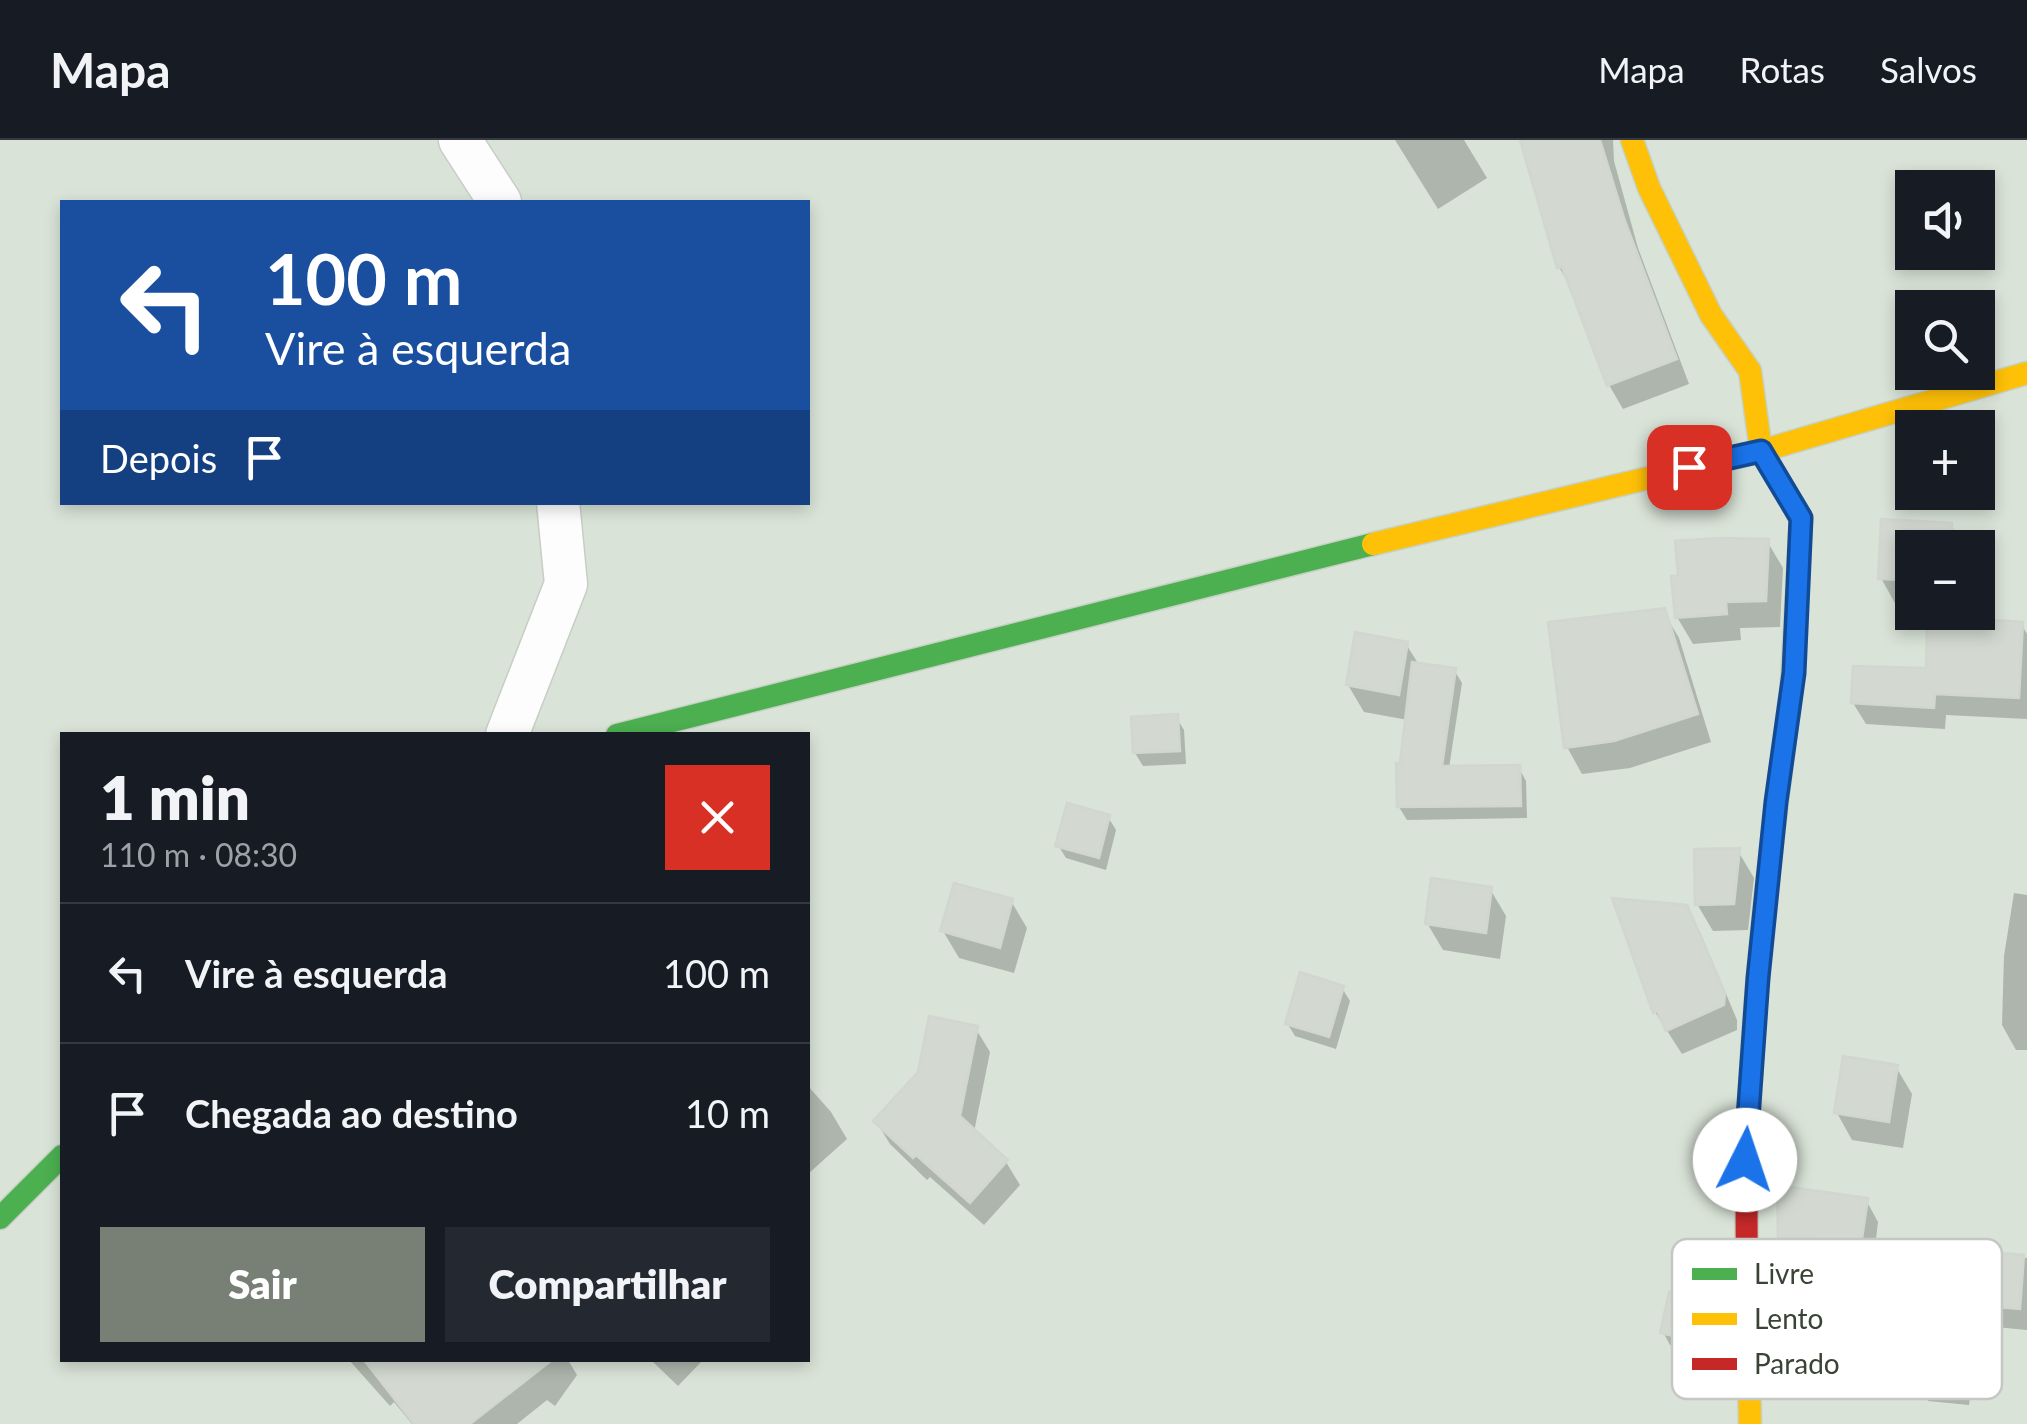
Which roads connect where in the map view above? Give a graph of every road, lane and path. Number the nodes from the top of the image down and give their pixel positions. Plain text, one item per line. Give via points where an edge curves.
1 (460, 140) edge
2 (1632, 140) edge
3 (499, 200) edge
4 (2027, 374) edge
5 (1761, 451) junction
6 (558, 505) edge
7 (508, 732) edge
8 (629, 732) edge
9 (60, 1158) edge
10 (0, 1218) edge
11 (1746, 1239) edge
12 (1750, 1399) edge
13 (1750, 1424) edge

1 - 3 street
2 - 5 street via 1711,314 1750,371
4 - 5 street
5 - 8 street
5 - 11 street via 1801,518 1794,673 1758,978
6 - 7 street via 566,584
9 - 10 street
12 - 13 street

